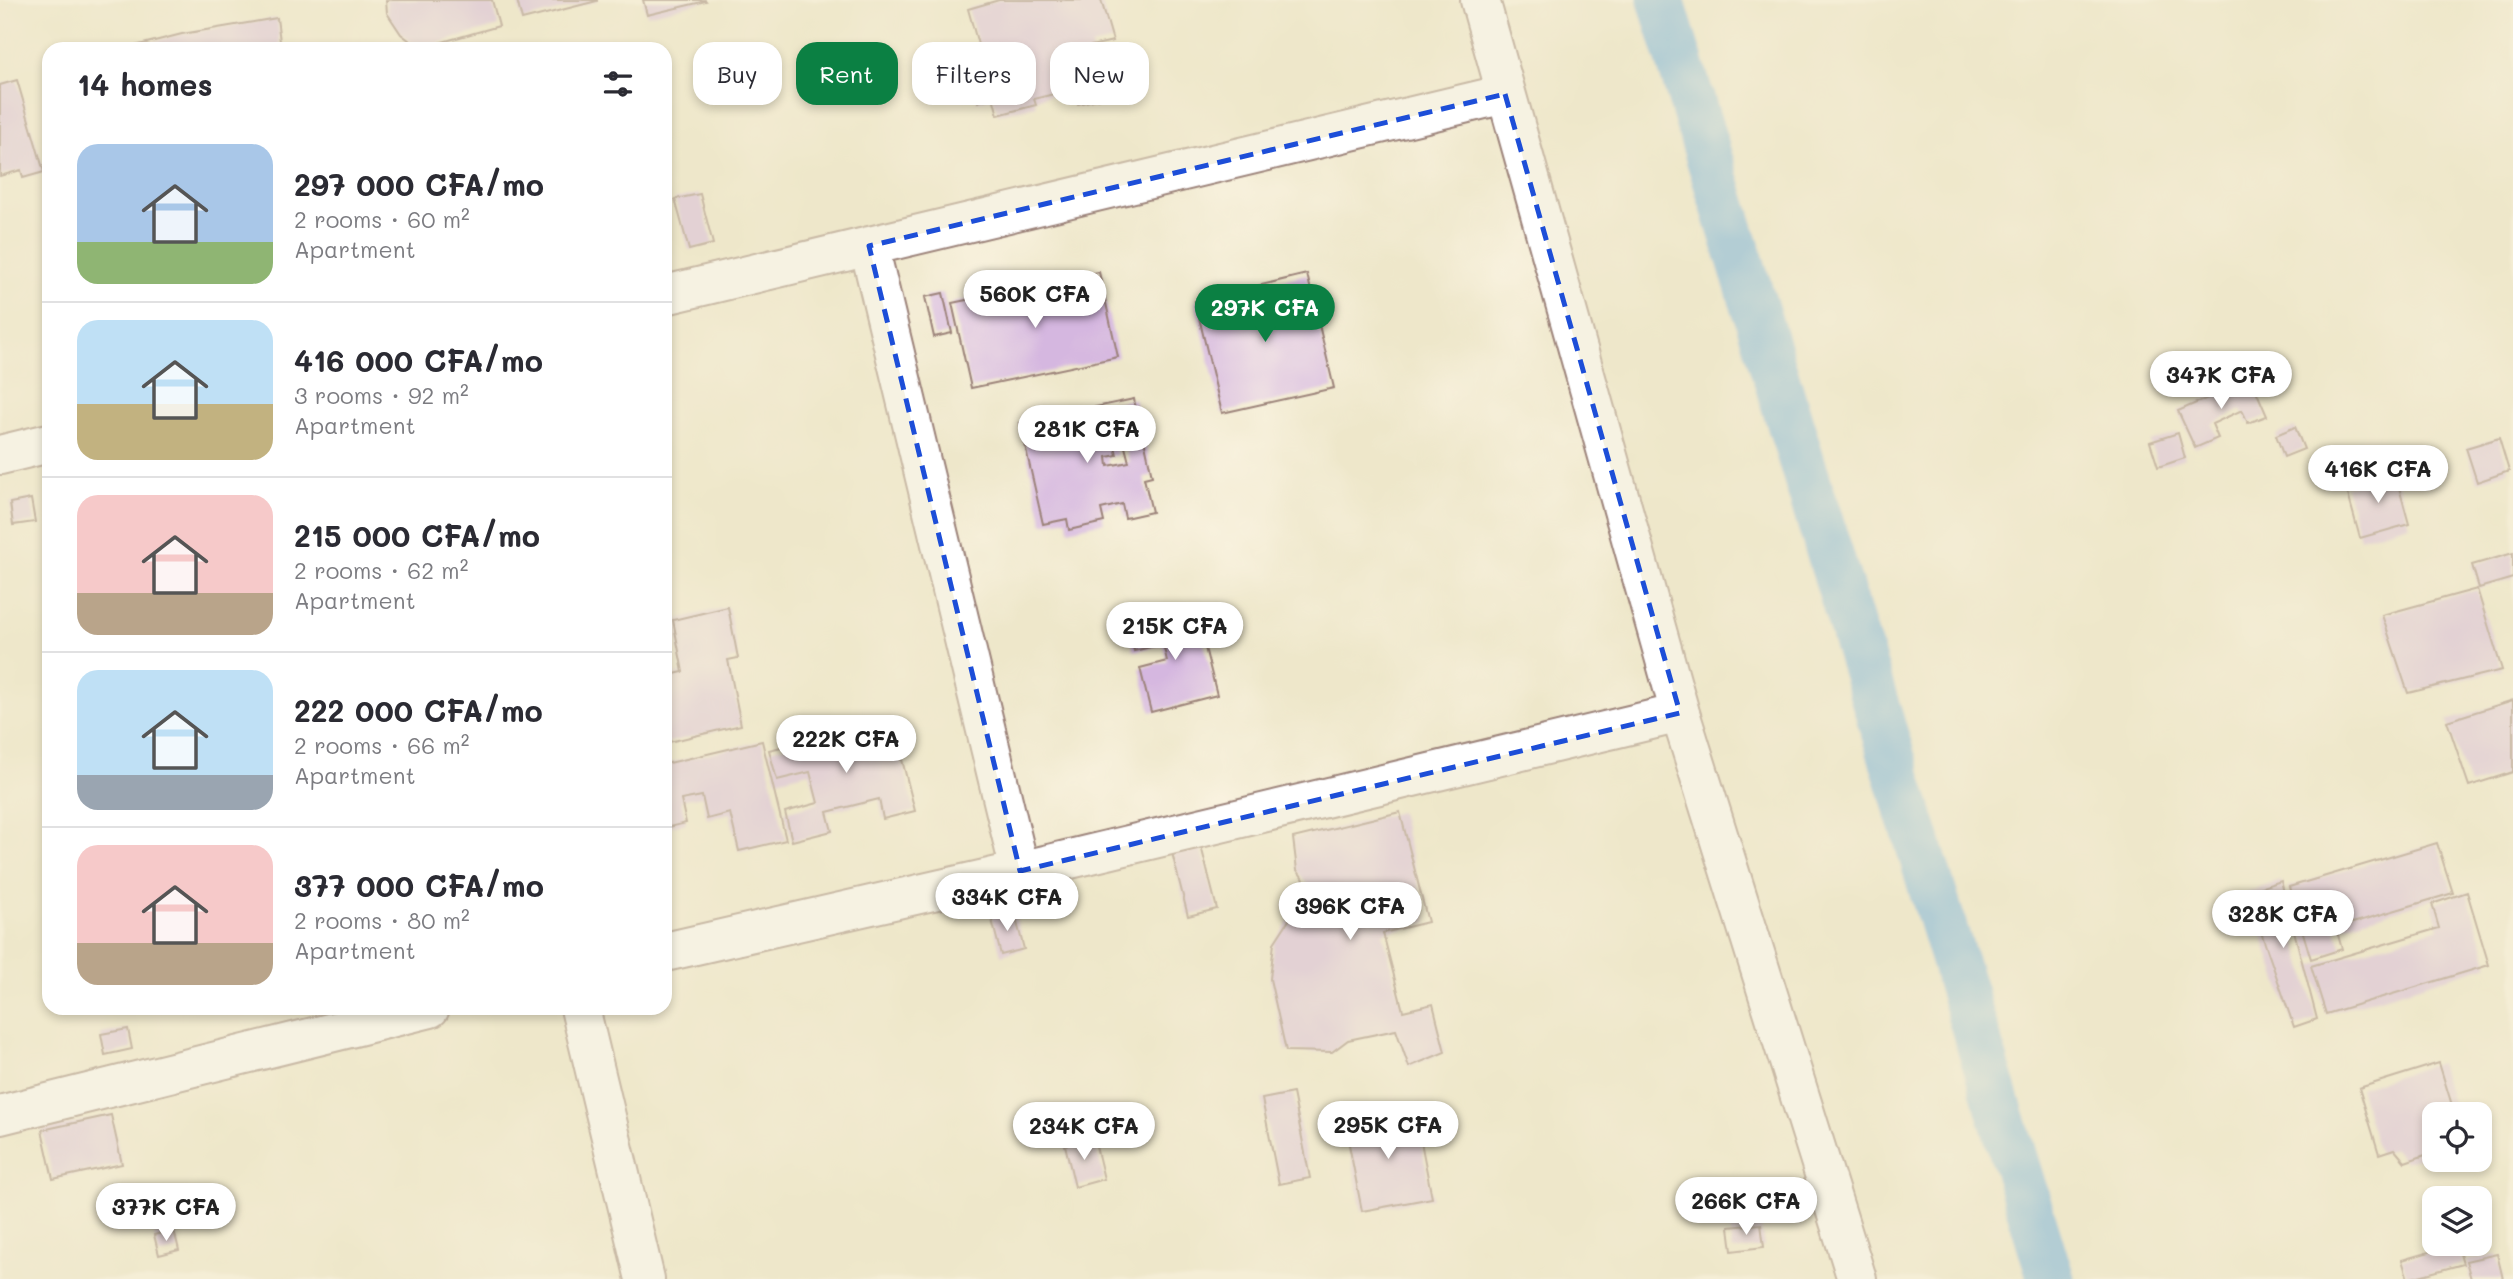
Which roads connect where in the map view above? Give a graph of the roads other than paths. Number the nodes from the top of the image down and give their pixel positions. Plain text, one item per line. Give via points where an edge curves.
1 (1480, 0) edge
2 (1505, 94) junction
3 (869, 246) junction
4 (672, 293) edge
5 (42, 445) edge
6 (0, 455) edge
7 (1680, 713) junction
8 (1020, 871) junction
9 (672, 950) edge
10 (402, 1015) edge
11 (582, 1015) edge
12 (0, 1115) edge
13 (645, 1279) edge
14 (1857, 1279) edge

1 - 2 street
2 - 3 street
2 - 7 street
3 - 4 street
3 - 8 street
5 - 6 street
7 - 8 street
7 - 14 street
8 - 9 street
10 - 12 street
11 - 13 street

